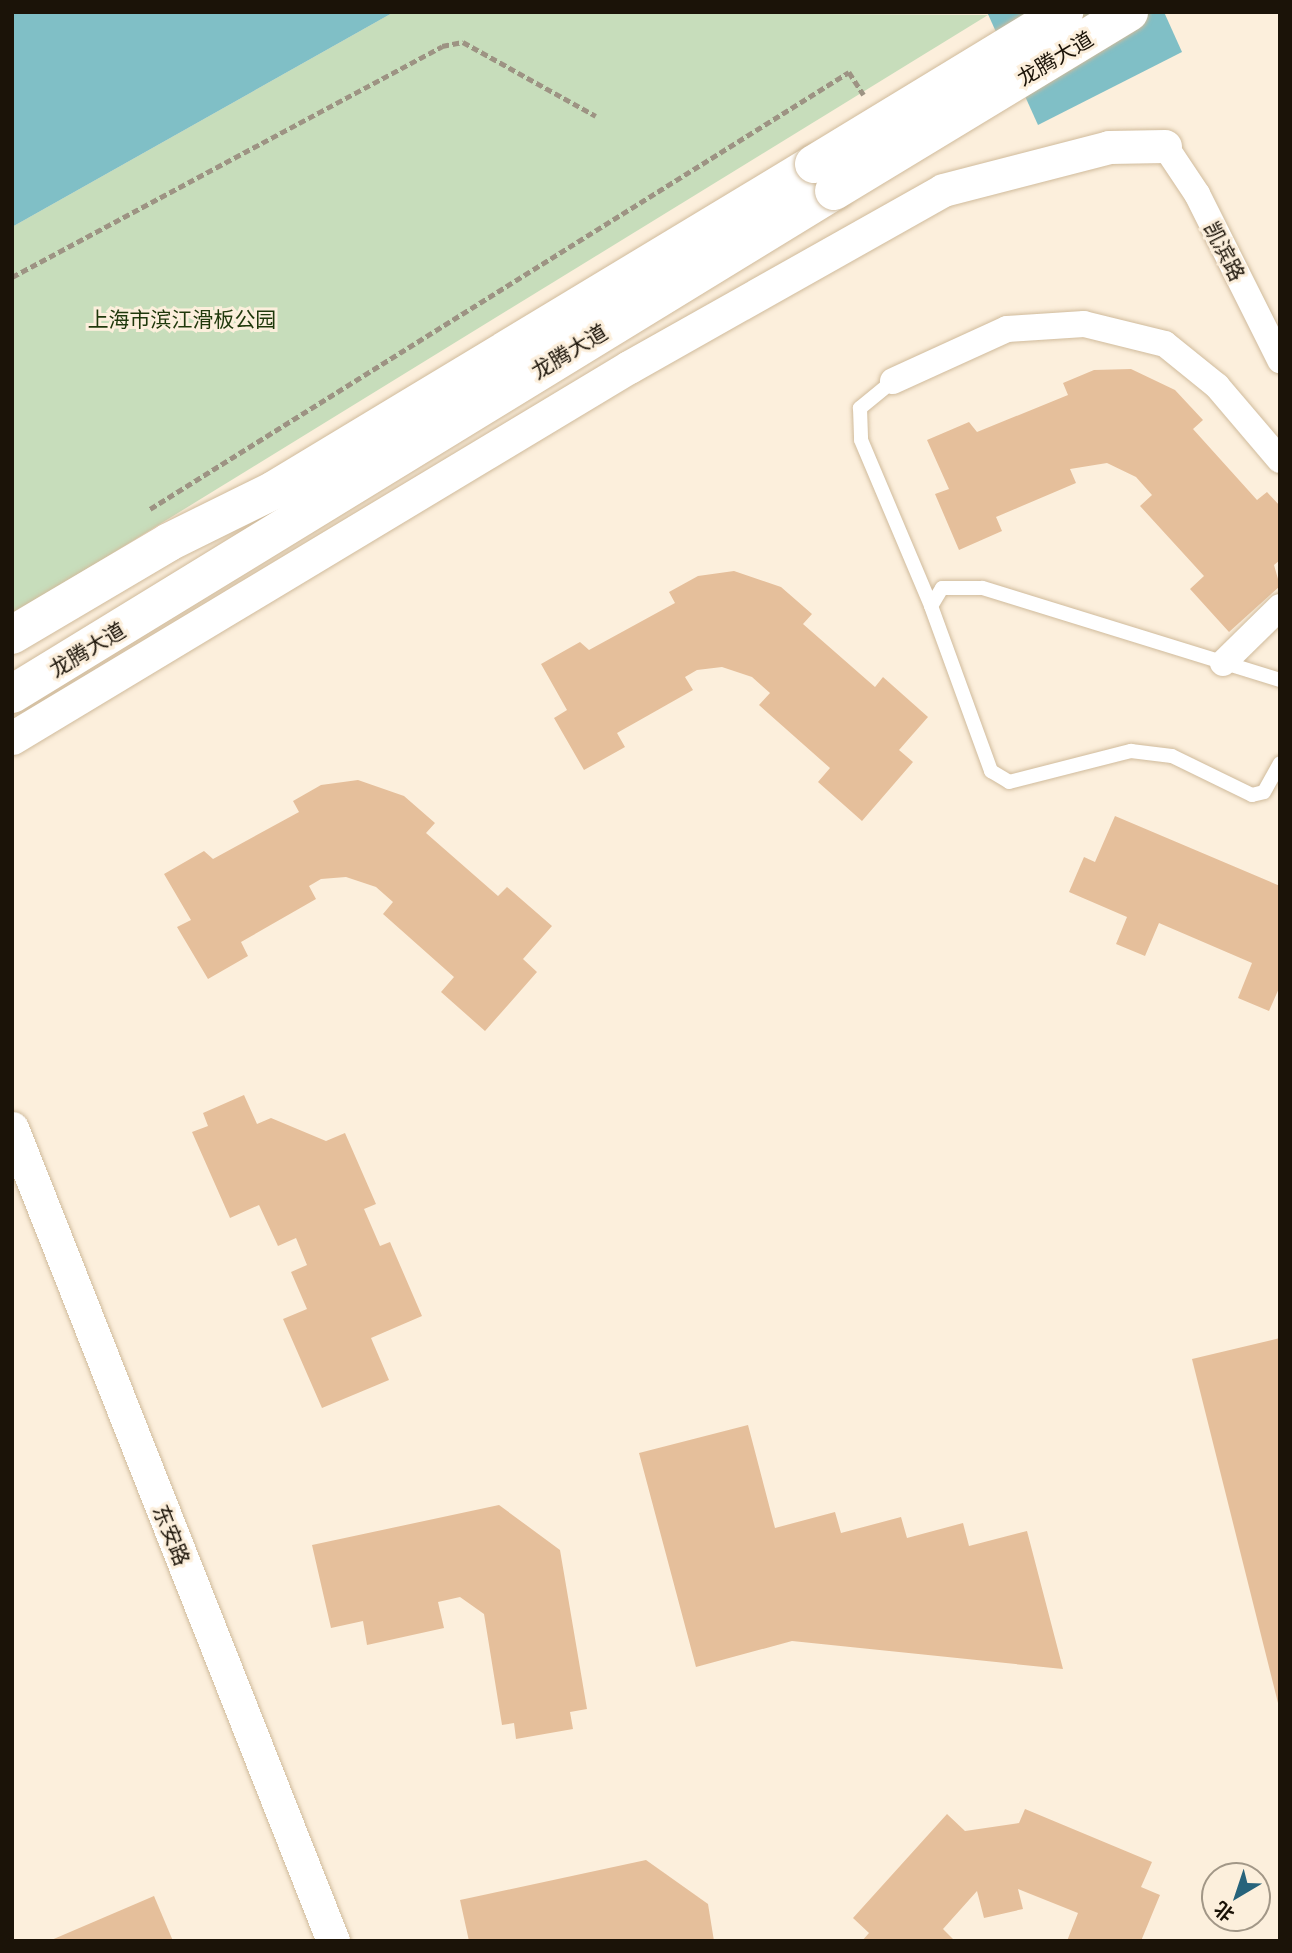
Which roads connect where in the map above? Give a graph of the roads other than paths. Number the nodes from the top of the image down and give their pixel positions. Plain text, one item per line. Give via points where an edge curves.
1 (1064, 12) edge
2 (1129, 12) edge
3 (1165, 146) joint
4 (1280, 360) edge
5 (893, 381) joint
6 (377, 448) junction
7 (1280, 460) edge
8 (931, 606) junction
9 (1280, 607) edge
10 (12, 635) edge
11 (1223, 663) junction
12 (1280, 680) edge
13 (12, 694) edge
14 (12, 738) edge
15 (1280, 763) edge
16 (12, 1128) edge
17 (333, 1941) edge

1 - 6 main road, 龙腾大道, bridge
2 - 6 main road, 龙腾大道, bridge
3 - 4 street, 凯滨路 via 1197,194
3 - 14 street via 1109,147 943,190 629,367
5 - 7 street via 1007,329 1084,324 1165,344 1217,386
5 - 8 lane via 860,408 861,440
6 - 10 main road, 龙腾大道
6 - 13 main road, 龙腾大道
8 - 11 lane via 942,587 982,589
8 - 15 lane via 991,771 1009,782 1131,751 1172,756 1252,796 1264,792
9 - 11 street
11 - 12 lane
16 - 17 street, 东安路

